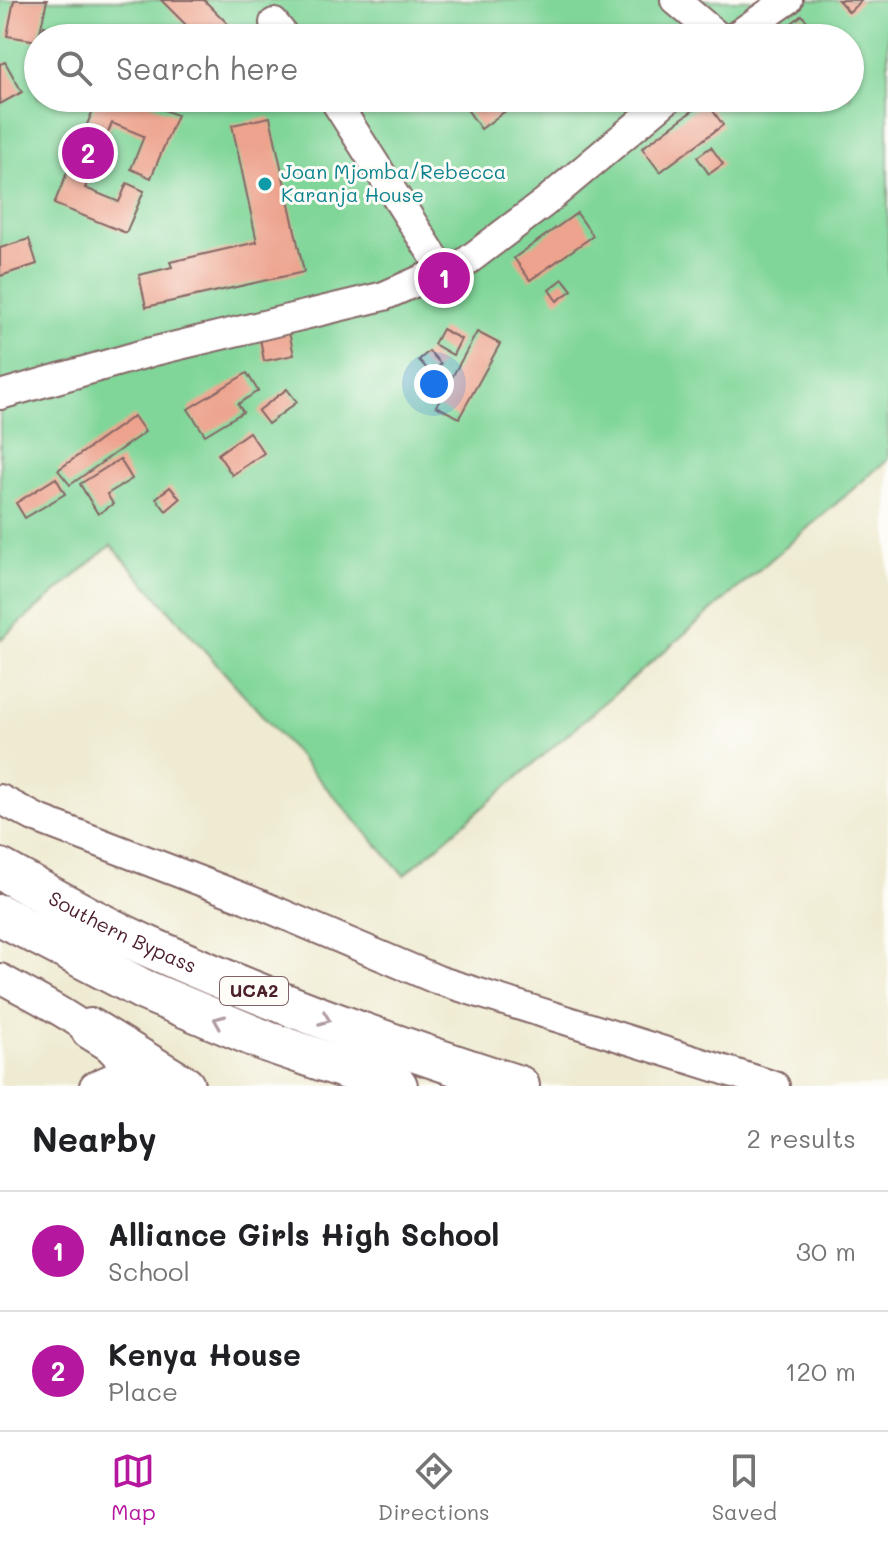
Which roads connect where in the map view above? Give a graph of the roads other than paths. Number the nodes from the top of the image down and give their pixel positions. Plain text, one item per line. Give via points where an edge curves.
1 (675, 0) edge
2 (788, 0) edge
3 (703, 24) edge
4 (753, 24) edge
5 (342, 112) edge
6 (652, 112) edge
7 (441, 271) junction
8 (0, 395) edge
9 (0, 799) edge
10 (0, 869) edge
11 (0, 915) edge
12 (0, 978) edge
13 (91, 1029) junction
14 (134, 1078) edge
15 (94, 1086) edge
16 (184, 1086) edge
17 (397, 1086) edge
18 (519, 1086) edge
19 (775, 1086) edge

1 - 3 street
2 - 4 street
5 - 7 street
6 - 7 street via 450,274
7 - 8 street via 384,296
9 - 19 street via 438,980
10 -> 18 highway, Southern Bypass / UCA2 via 153,949 252,991 386,1043
17 -> 11 highway, Southern Bypass / UCA2 via 268,1042 144,990
12 - 13 street
13 - 14 street
13 - 16 highway
14 - 15 street

